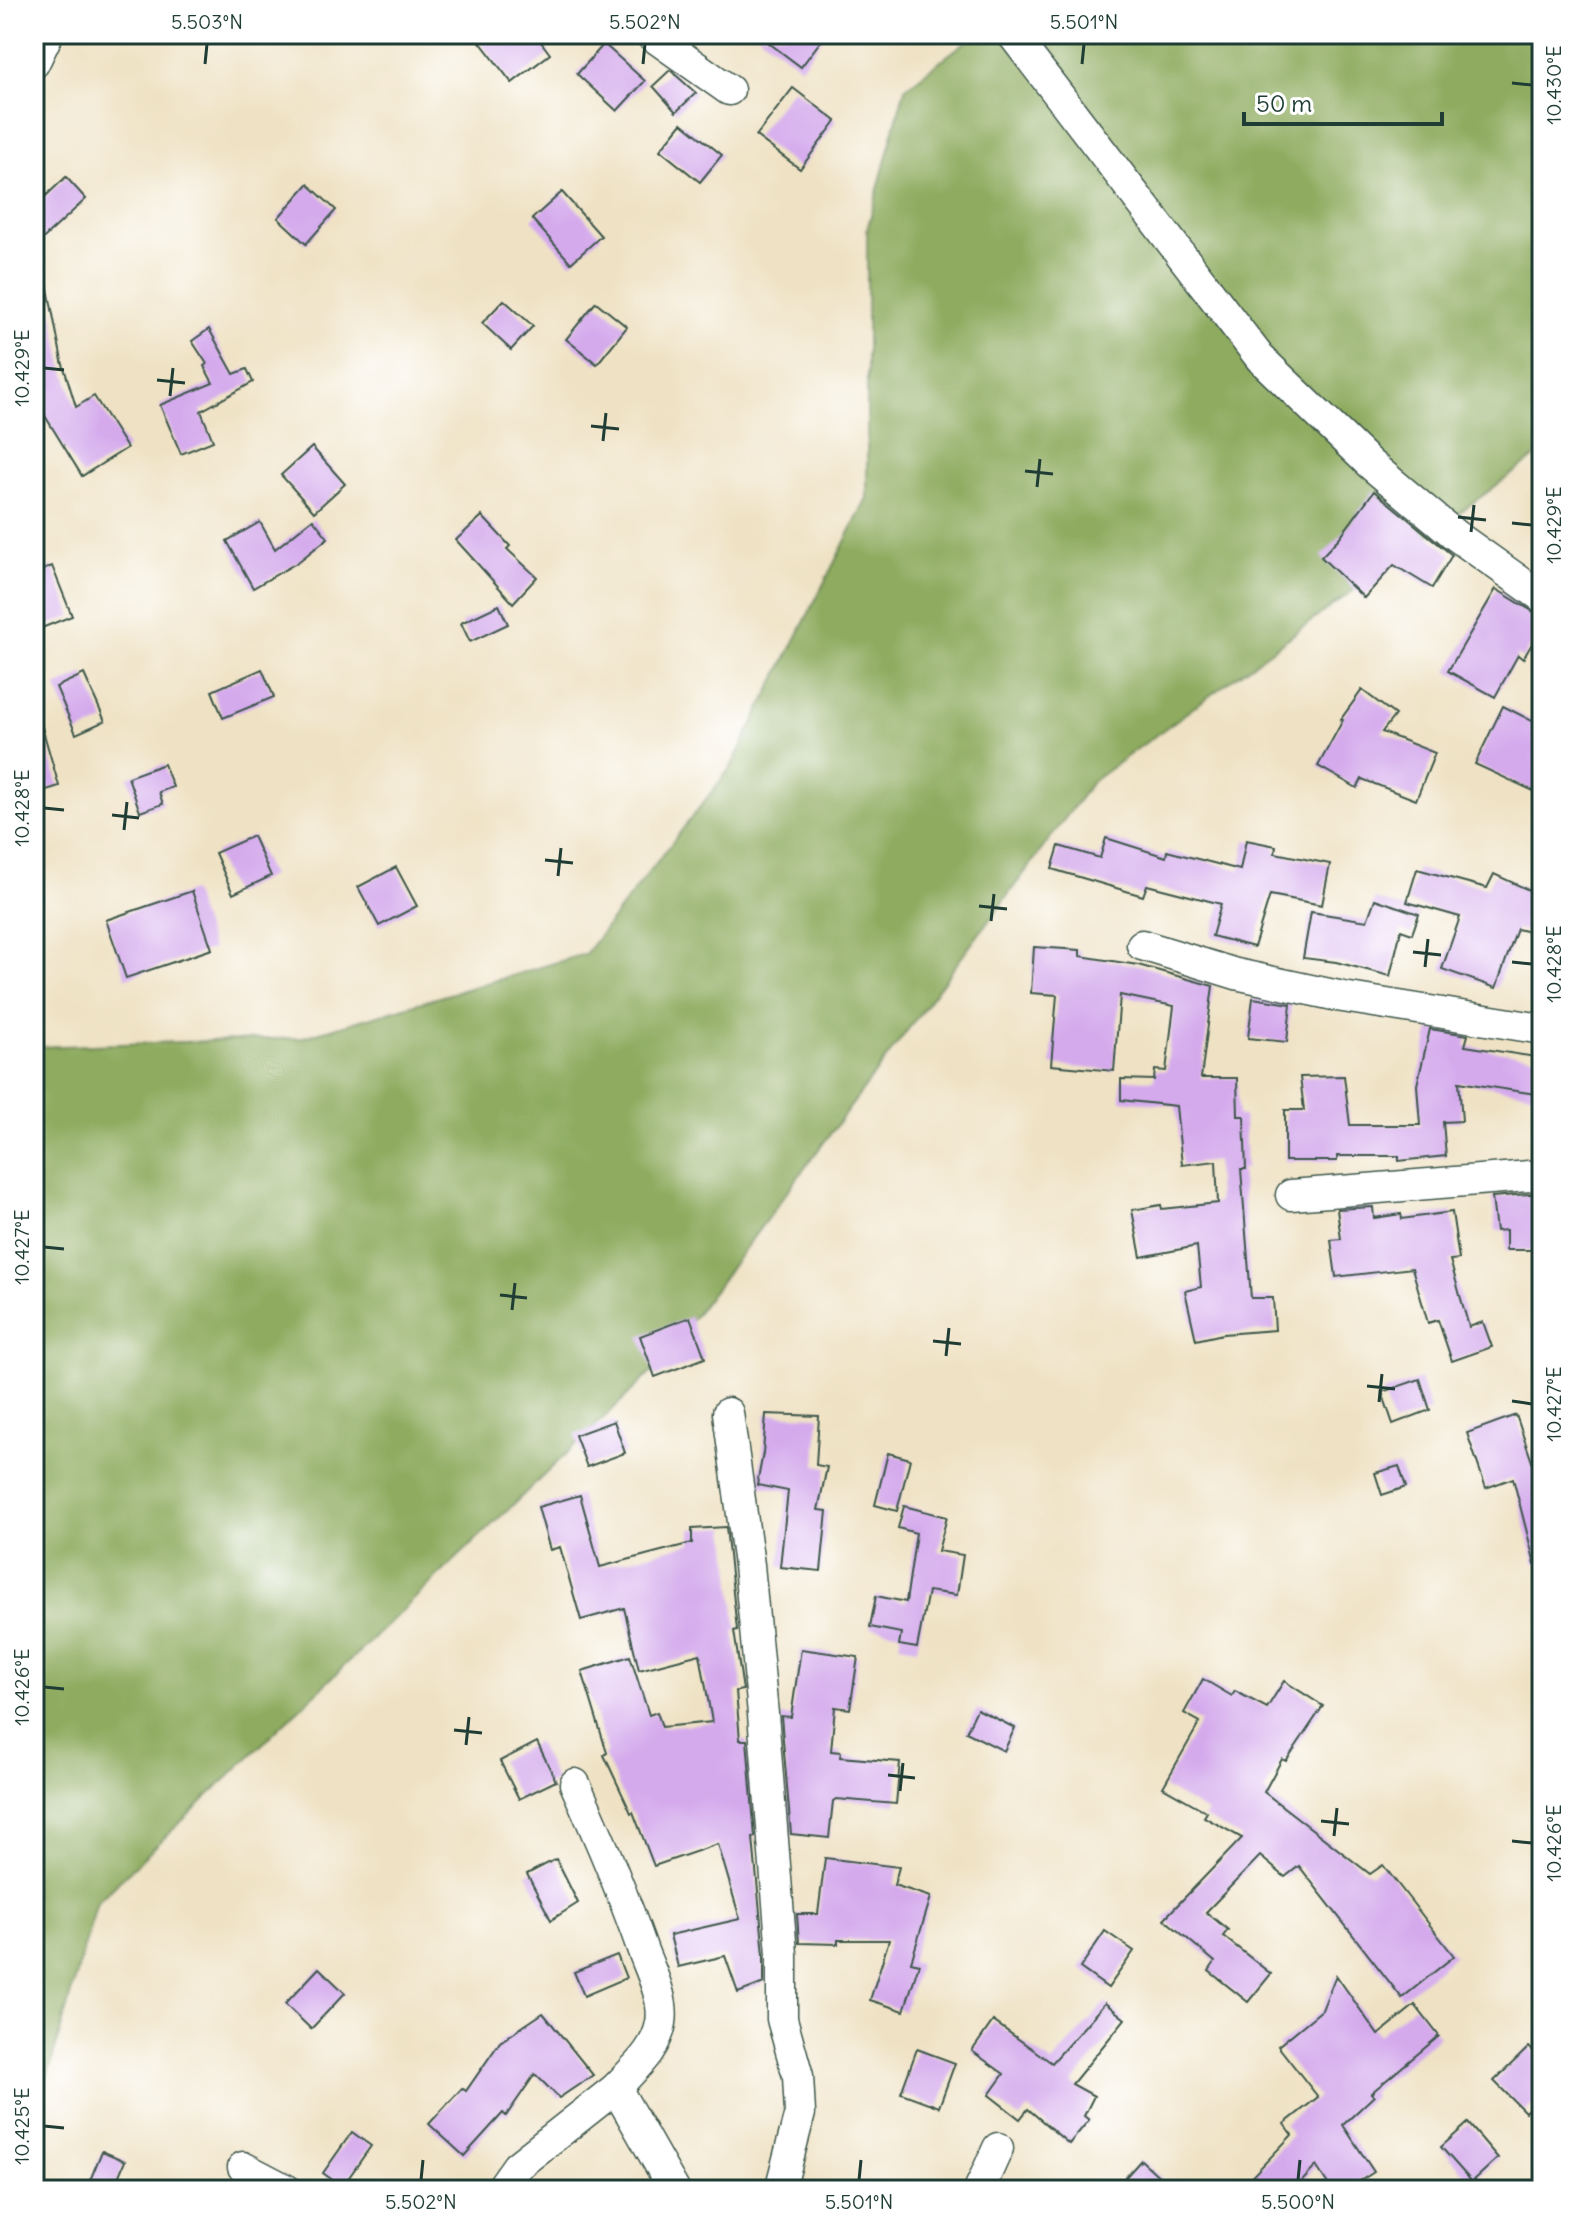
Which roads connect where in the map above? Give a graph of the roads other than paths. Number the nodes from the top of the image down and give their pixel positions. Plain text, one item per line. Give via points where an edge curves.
1 (48, 34) edge
2 (650, 34) edge
3 (1012, 34) edge
4 (34, 63) edge
5 (729, 90) dead end
6 (1542, 597) edge
7 (1142, 945) dead end
8 (1542, 1029) edge
9 (1542, 1175) edge
10 (1291, 1195) dead end
11 (728, 1413) dead end
12 (575, 1784) dead end
13 (616, 2088) junction
14 (998, 2148) dead end
15 (243, 2167) dead end
16 (287, 2190) edge
17 (500, 2190) edge
18 (674, 2190) edge
19 (780, 2190) edge
20 (979, 2190) edge

1 - 4 street
2 - 5 street
3 - 6 street via 1260,358 1370,464 1455,535
7 - 8 street via 1236,974 1328,994
9 - 10 street
11 - 19 street via 760,1684 782,1954 782,2019 798,2076 800,2113
12 - 13 street via 615,1874 657,1988 662,2019 642,2062
13 - 17 street via 517,2166
13 - 18 street
14 - 20 street
15 - 16 street

